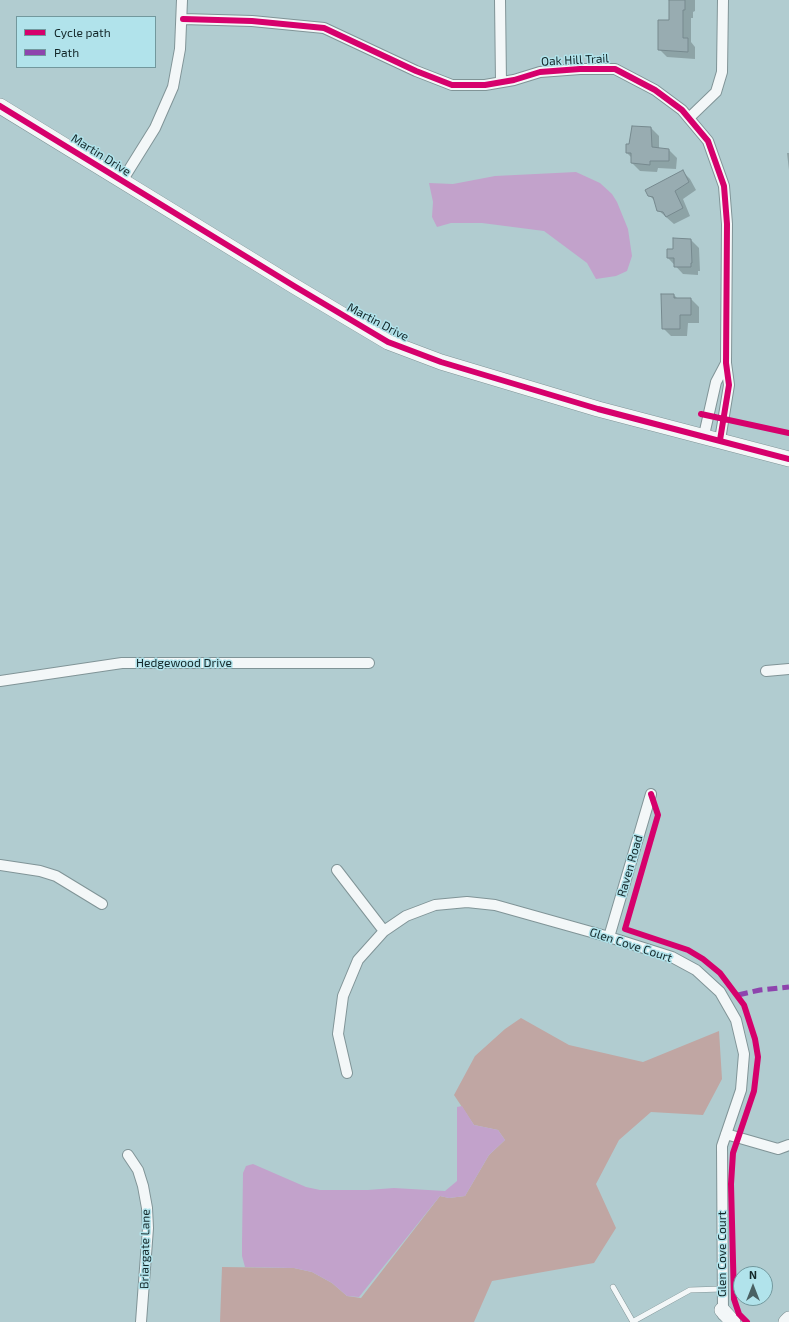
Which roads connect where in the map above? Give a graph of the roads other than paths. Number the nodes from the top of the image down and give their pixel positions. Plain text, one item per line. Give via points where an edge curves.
1 (182, 0) edge
2 (500, 0) edge
3 (723, 0) edge
4 (182, 19) junction
5 (501, 82) junction
6 (0, 106) edge
7 (689, 118) junction
8 (122, 181) junction
9 (726, 363) junction
10 (704, 435) junction
11 (720, 440) junction
12 (789, 459) edge
13 (369, 663) dead end
14 (789, 669) edge
15 (766, 671) dead end
16 (0, 681) edge
17 (651, 794) dead end
18 (0, 865) edge
19 (337, 870) dead end
20 (102, 904) dead end
21 (384, 931) junction
22 (609, 937) junction
23 (347, 1073) dead end
24 (726, 1134) junction
25 (789, 1145) edge
26 (128, 1155) dead end
27 (613, 1287) dead end
28 (722, 1289) junction
29 (723, 1316) edge
30 (789, 1319) edge
31 (141, 1322) edge
32 (634, 1322) edge
33 (733, 1322) edge
34 (786, 1322) edge

1 - 4 street
2 - 5 street
3 - 7 street via 722,72 716,92
4 - 5 street, Oak Hill Trail via 252,21 324,28 452,85 485,85
4 - 8 street via 177,70 168,100 155,128
5 - 7 street, Oak Hill Trail via 540,72 615,69 655,90
6 - 8 street, Martin Drive
7 - 9 street, Oak Hill Trail via 708,141 724,186 727,224
8 - 10 street, Martin Drive via 388,342 441,362 598,409
9 - 10 street via 716,382
9 - 11 street, Oak Hill Trail via 729,385
10 - 11 street, Martin Drive
11 - 12 street, Martin Drive
13 - 16 street, Hedgewood Drive via 122,663
14 - 15 street
17 - 22 street, Raven Road
18 - 20 street via 56,876
19 - 21 street
21 - 22 street, Glen Cove Court via 406,916 435,905 467,902 495,905
21 - 23 street, Glen Cove Court via 358,960 343,996 338,1034
22 - 24 street, Glen Cove Court via 672,957 696,970 720,992 736,1020 744,1054 741,1090
24 - 25 street via 778,1149
24 - 28 street, Glen Cove Court via 722,1146
26 - 31 street, Briargate Lane via 138,1170 147,1208
27 - 32 lane
28 - 29 street, Glen Cove Court
28 - 32 lane via 690,1290
29 - 33 street
30 - 34 street

